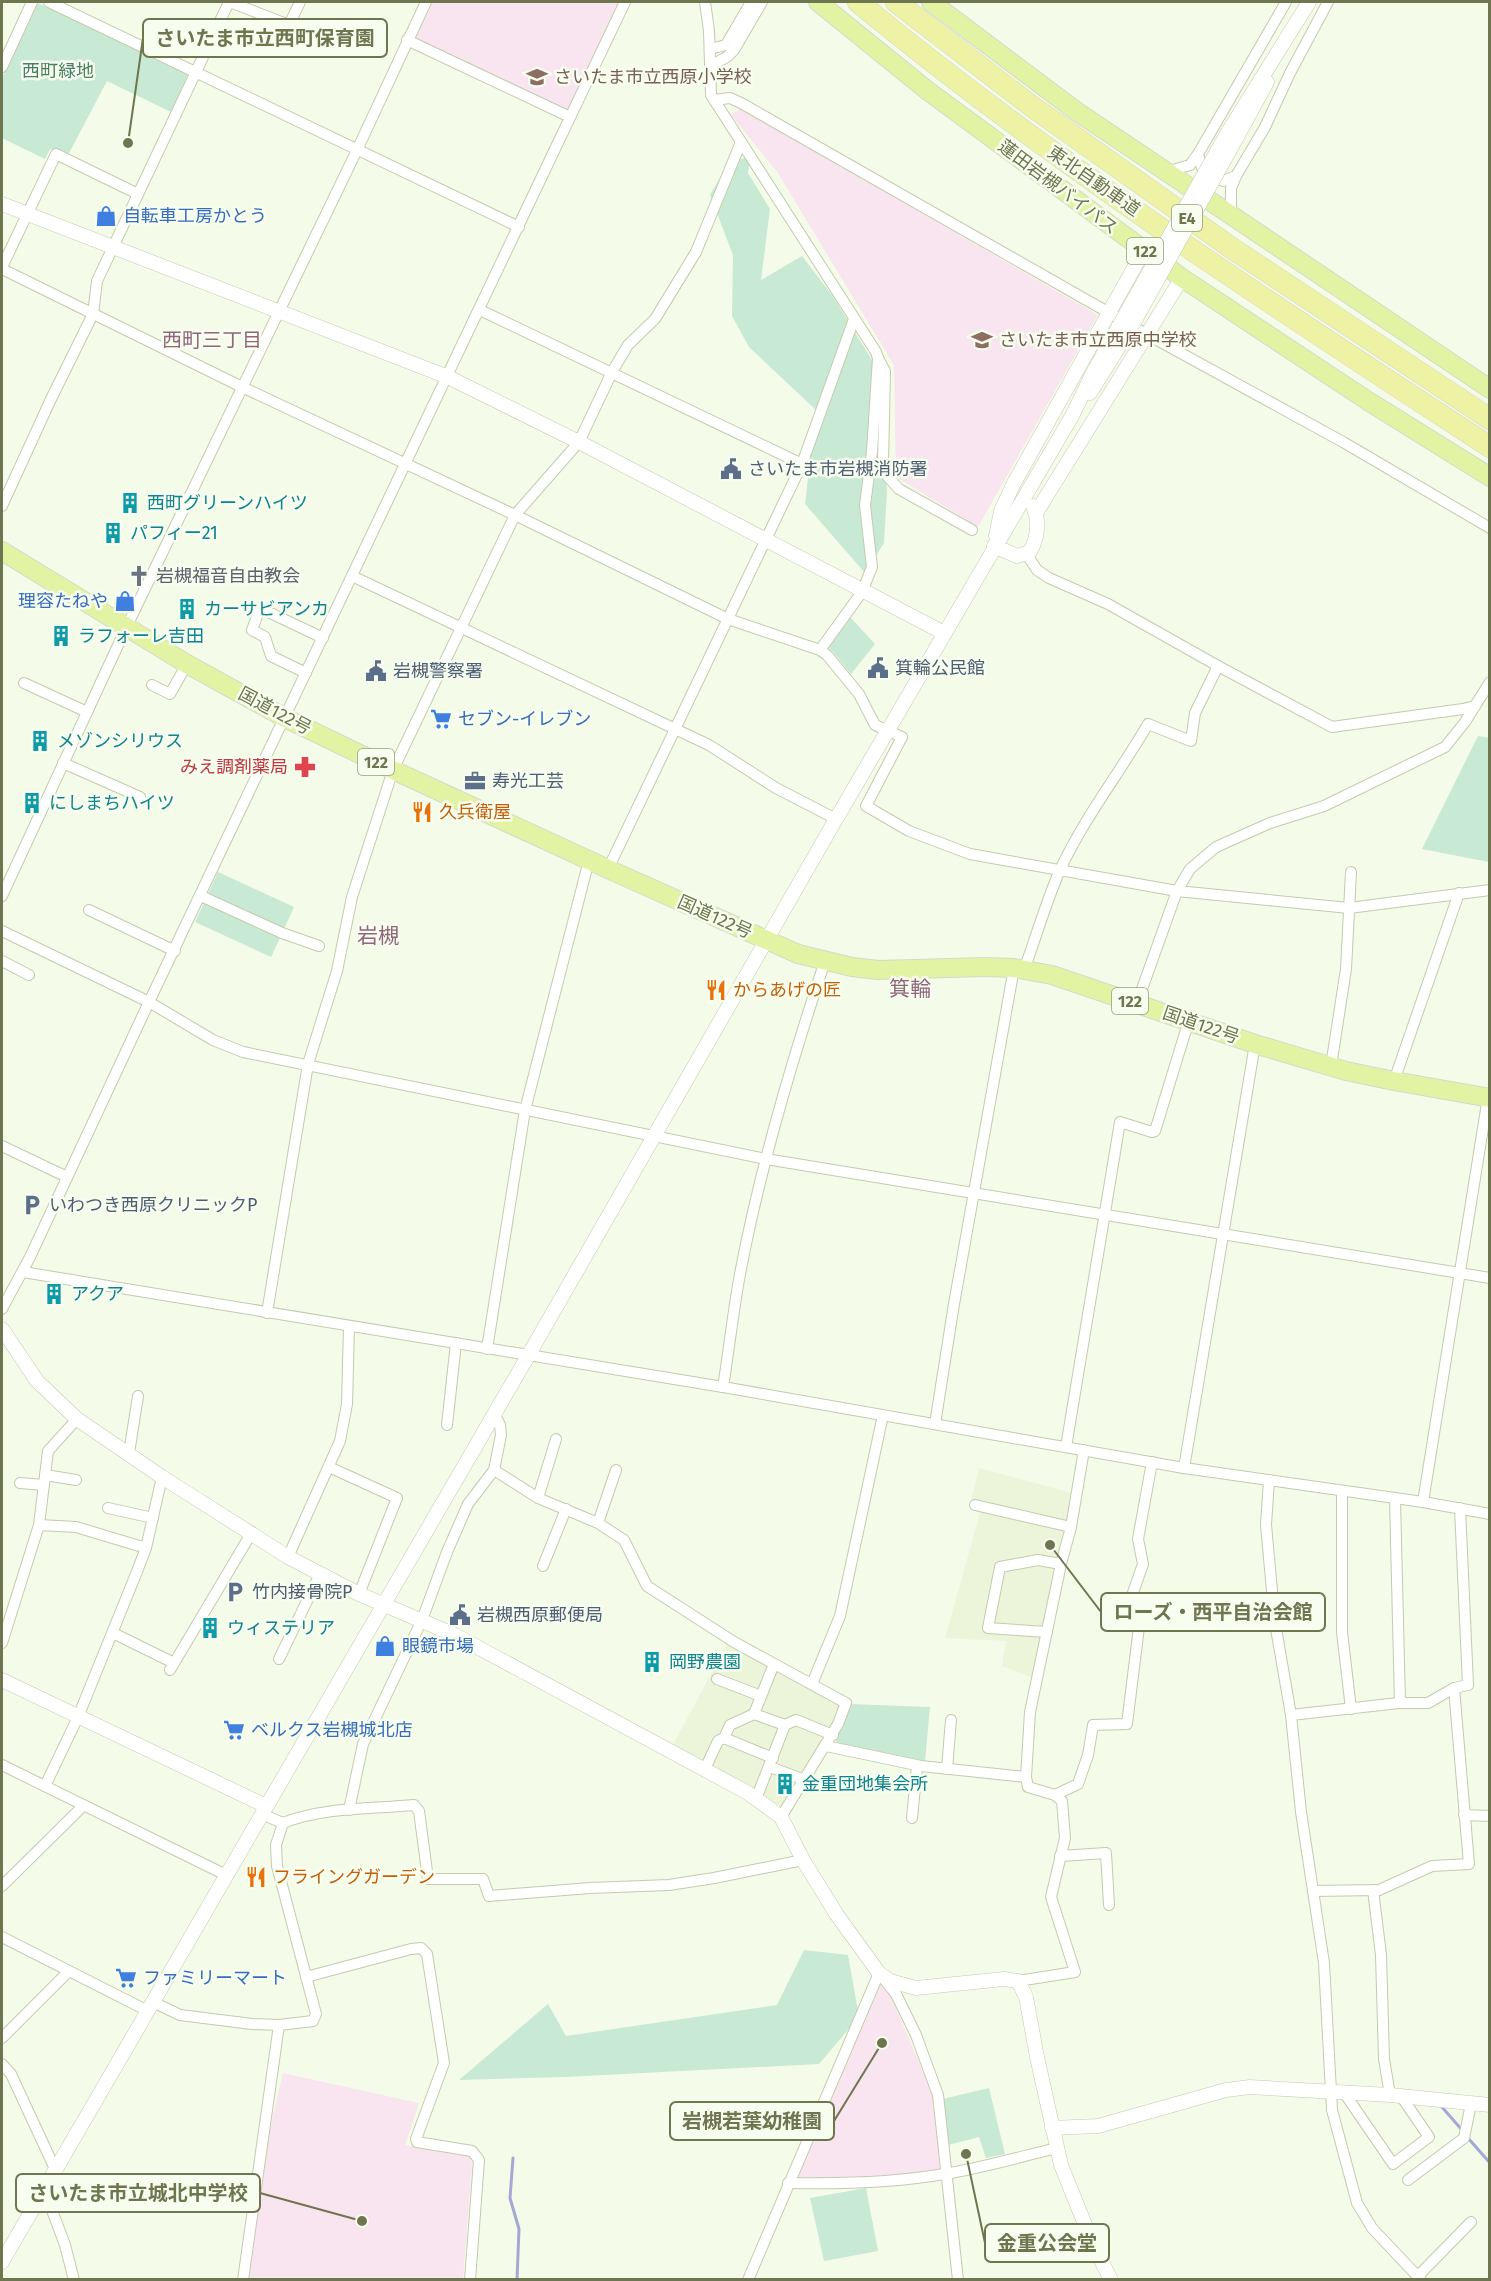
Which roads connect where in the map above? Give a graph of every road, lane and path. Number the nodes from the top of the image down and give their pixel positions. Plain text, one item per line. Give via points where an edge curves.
1 (32, 2) edge
2 (49, 2) edge
3 (230, 2) edge
4 (300, 2) edge
5 (426, 2) edge
6 (625, 2) edge
7 (705, 2) edge
8 (751, 2) edge
9 (762, 2) edge
10 (818, 2) edge
11 (858, 2) edge
12 (896, 2) edge
13 (931, 2) edge
14 (1273, 2) edge
15 (1309, 2) edge
16 (1328, 2) edge
17 (1285, 4) edge
18 (407, 40) junction
19 (710, 49) junction
20 (710, 66) junction
21 (2, 67) edge
22 (195, 71) junction
23 (714, 100) junction
24 (570, 117) junction
25 (741, 142) junction
26 (358, 148) junction
27 (1198, 154) junction
28 (1165, 172) junction
29 (1236, 176) junction
30 (138, 194) junction
31 (2, 204) edge
32 (26, 213) junction
33 (1231, 216) junction
34 (519, 227) junction
35 (114, 246) junction
36 (1144, 250) junction
37 (2, 268) edge
38 (1182, 278) junction
39 (480, 310) junction
40 (279, 311) junction
41 (1110, 313) junction
42 (93, 314) junction
43 (854, 319) junction
44 (1148, 335) junction
45 (878, 358) junction
46 (612, 372) junction
47 (448, 377) junction
48 (242, 387) junction
49 (1490, 389) edge
50 (1490, 419) edge
51 (579, 442) junction
52 (1490, 447) edge
53 (406, 464) junction
54 (802, 464) junction
55 (1490, 477) edge
56 (1026, 493) junction
57 (2, 506) edge
58 (1036, 513) junction
59 (515, 515) junction
60 (1490, 528) edge
61 (972, 530) dead end
62 (765, 540) junction
63 (994, 546) junction
64 (2, 551) edge
65 (1027, 555) junction
66 (352, 576) junction
67 (862, 592) junction
68 (728, 619) junction
69 (460, 627) junction
70 (126, 628) junction
71 (944, 633) junction
72 (323, 638) junction
73 (820, 650) junction
74 (187, 664) junction
75 (1218, 666) junction
76 (306, 673) junction
77 (1490, 682) edge
78 (24, 683) dead end
79 (152, 685) dead end
80 (1486, 694) edge
81 (1475, 706) junction
82 (87, 712) junction
83 (285, 718) junction
84 (676, 731) junction
85 (888, 731) junction
86 (63, 763) junction
87 (393, 770) junction
88 (140, 797) dead end
89 (836, 819) junction
90 (589, 860) junction
91 (608, 869) junction
92 (1060, 870) junction
93 (1351, 872) dead end
94 (1490, 890) edge
95 (1176, 891) junction
96 (1459, 893) junction
97 (2, 896) edge
98 (201, 896) junction
99 (1349, 908) junction
100 (89, 910) dead end
101 (2, 931) edge
102 (767, 940) junction
103 (319, 946) dead end
104 (175, 951) junction
105 (2, 961) edge
106 (825, 961) junction
107 (1019, 969) junction
108 (29, 975) dead end
109 (149, 1002) junction
110 (1137, 1003) junction
111 (1189, 1020) junction
112 (1255, 1044) junction
113 (308, 1064) junction
114 (1331, 1065) junction
115 (1394, 1082) junction
116 (1489, 1097) edge
117 (525, 1110) junction
118 (654, 1136) junction
119 (2, 1146) edge
120 (766, 1159) junction
121 (68, 1177) junction
122 (974, 1193) junction
123 (1104, 1215) junction
124 (1224, 1235) junction
125 (23, 1272) junction
126 (1458, 1273) junction
127 (1490, 1278) edge
128 (2, 1309) edge
129 (267, 1313) junction
130 (348, 1327) junction
131 (2, 1329) edge
132 (456, 1343) junction
133 (487, 1349) junction
134 (528, 1356) junction
135 (723, 1387) junction
136 (138, 1396) dead end
137 (494, 1413) junction
138 (883, 1415) junction
139 (77, 1419) junction
140 (934, 1424) junction
141 (447, 1425) dead end
142 (556, 1439) dead end
143 (1066, 1447) junction
144 (1084, 1450) junction
145 (129, 1453) junction
146 (1152, 1462) junction
147 (329, 1467) junction
148 (1184, 1468) junction
149 (494, 1470) junction
150 (616, 1470) dead end
151 (162, 1477) junction
152 (44, 1480) junction
153 (76, 1480) dead end
154 (1269, 1480) junction
155 (20, 1483) dead end
156 (1342, 1491) junction
157 (538, 1498) junction
158 (1395, 1498) junction
159 (1423, 1502) junction
160 (975, 1505) dead end
161 (108, 1508) dead end
162 (1460, 1508) junction
163 (566, 1509) junction
164 (1490, 1514) edge
165 (153, 1518) junction
166 (598, 1523) junction
167 (39, 1525) junction
168 (1071, 1527) junction
169 (252, 1532) junction
170 (146, 1548) junction
171 (288, 1557) junction
172 (1061, 1564) junction
173 (543, 1566) dead end
174 (320, 1574) junction
175 (359, 1594) junction
176 (382, 1604) junction
177 (422, 1620) junction
178 (1047, 1632) junction
179 (113, 1633) junction
180 (2, 1643) edge
181 (279, 1659) dead end
182 (774, 1664) junction
183 (717, 1679) dead end
184 (2, 1680) edge
185 (812, 1684) junction
186 (1454, 1688) junction
187 (761, 1696) junction
188 (1400, 1703) junction
189 (1351, 1709) junction
190 (754, 1714) junction
191 (1291, 1715) junction
192 (78, 1717) junction
193 (951, 1720) dead end
194 (785, 1725) junction
195 (832, 1735) junction
196 (724, 1738) junction
197 (826, 1746) junction
198 (772, 1762) junction
199 (2, 1765) edge
200 (917, 1766) junction
201 (947, 1769) junction
202 (704, 1771) junction
203 (1026, 1777) junction
204 (804, 1780) junction
205 (45, 1786) junction
206 (1055, 1795) junction
207 (756, 1799) junction
208 (83, 1806) junction
209 (264, 1810) junction
210 (349, 1810) junction
211 (1464, 1815) junction
212 (1490, 1816) edge
213 (781, 1817) junction
214 (912, 1818) dead end
215 (283, 1823) junction
216 (1060, 1857) junction
217 (803, 1860) junction
218 (226, 1875) junction
219 (2, 1886) edge
220 (1373, 1890) junction
221 (1313, 1891) junction
222 (1109, 1905) dead end
223 (2, 1937) edge
224 (68, 1972) junction
225 (879, 1973) junction
226 (306, 1977) junction
227 (1018, 1981) junction
228 (150, 2006) junction
229 (279, 2025) junction
230 (2, 2038) edge
231 (2, 2064) edge
232 (1338, 2093) junction
233 (1395, 2096) junction
234 (1471, 2103) junction
235 (1490, 2105) edge
236 (1052, 2128) junction
237 (1057, 2148) junction
238 (55, 2169) junction
239 (946, 2174) junction
240 (1408, 2180) dead end
241 (788, 2183) junction
242 (44, 2189) junction
243 (1471, 2223) dead end
244 (2, 2262) edge
245 (1419, 2278) edge
246 (74, 2280) edge
247 (243, 2280) edge
248 (470, 2280) edge
249 (748, 2280) edge
250 (958, 2280) edge
251 (1111, 2280) edge

1 - 21 street
2 - 22 street
3 - 4 street via 289,25
3 - 22 street
5 - 18 street
6 - 24 street
7 - 19 street
8 - 19 street via 726,45
9 - 20 street via 734,51
10 - 36 highway, 蓮田岩槻バイパス / 122 via 928,91
11 - 52 highway, 東北自動車道 / E4 via 971,92 1117,198
12 - 50 highway, 東北自動車道 / E4 via 1030,105 1230,248
13 - 28 highway
14 - 17 street
15 - 56 street, bridge via 1279,52 1263,90 1233,134 1124,328 1100,380 1072,416
16 - 29 street
17 - 27 street
18 - 24 street
18 - 26 street
19 - 20 street
20 - 23 street
22 - 26 street
22 - 30 street
23 - 25 street
23 - 41 street via 730,98
24 - 34 street
25 - 43 street
25 - 46 street via 696,252 655,319 628,345
26 - 34 street
26 - 40 street
27 - 28 street via 1190,165
27 - 29 street via 1202,168 1223,180
28 - 33 highway
29 - 33 street via 1231,188
30 - 32 street via 56,154
30 - 35 street
31 - 32 street
32 - 35 street
32 - 37 street
33 - 49 highway
34 - 39 street
35 - 40 street
35 - 42 street via 97,281
36 - 38 highway, 蓮田岩槻バイパス / 122
36 - 41 street
37 - 42 street
38 - 44 street
38 - 55 highway, 蓮田岩槻バイパス / 122
39 - 46 street
39 - 47 street
40 - 47 street
40 - 48 street
41 - 44 street
41 - 63 street via 1014,483 1001,511
42 - 48 street
42 - 57 street
43 - 45 street
43 - 54 street
44 - 58 street
44 - 60 street
45 - 61 street via 885,371 883,461 888,477 899,489
45 - 67 street via 865,505 872,567
46 - 51 street
46 - 54 street
47 - 51 street
47 - 53 street
48 - 53 street
48 - 70 street
51 - 59 street
51 - 62 street
53 - 59 street
53 - 66 street
54 - 62 street
56 - 58 street
56 - 63 street
58 - 65 street via 1037,533
59 - 68 street
59 - 69 street
62 - 67 street
62 - 68 street
63 - 65 street via 1017,556
63 - 71 street
64 - 70 highway, 国道122号 / 122
65 - 75 street via 1049,578 1108,603
66 - 69 street
66 - 72 street
67 - 71 street
67 - 73 street
68 - 73 street
68 - 84 street
69 - 84 street
69 - 87 street
70 - 74 highway, 国道122号 / 122
70 - 82 street
71 - 85 street
72 - 76 street
72 - 76 street via 260,608 252,630 265,637 271,656
73 - 85 street via 859,694 875,725
74 - 79 street via 170,694
74 - 83 highway, 国道122号 / 122
75 - 81 street via 1332,727
75 - 92 street via 1195,713 1191,741 1148,724 1102,794
76 - 83 street
77 - 80 street
78 - 82 street
80 - 81 street
81 - 95 street via 1445,747 1324,806 1270,823 1216,847 1190,869
82 - 86 street
83 - 87 highway, 国道122号 / 122
83 - 98 street
84 - 89 street
84 - 91 street
85 - 89 street
85 - 92 street via 902,737 866,806 909,831 970,854
86 - 88 street
86 - 97 street
87 - 90 highway, 国道122号 / 122
87 - 113 street via 352,897 337,971
89 - 102 street
90 - 91 highway, 国道122号 / 122
90 - 117 street
91 - 102 highway, 国道122号 / 122
92 - 95 street
92 - 107 street
93 - 99 street
94 - 96 street
95 - 99 street
95 - 110 street
96 - 99 street
96 - 115 street
98 - 103 street
98 - 104 street
99 - 114 street via 1346,969
100 - 104 street
101 - 109 street
102 - 106 highway, 国道122号 / 122
102 - 118 street
104 - 109 street
105 - 108 street
106 - 107 highway, 国道122号 / 122 via 878,970
106 - 120 street
107 - 110 highway, 国道122号 / 122 via 1052,975
107 - 122 street
109 - 113 street via 213,1040 243,1052
109 - 121 street
110 - 111 highway, 国道122号 / 122
111 - 112 highway, 国道122号 / 122
111 - 123 street via 1155,1131 1120,1122
112 - 114 highway, 国道122号 / 122
112 - 124 street
113 - 117 street
113 - 129 street
114 - 115 highway, 国道122号 / 122
115 - 116 highway, 国道122号 / 122
116 - 126 street
117 - 118 street
117 - 133 street
118 - 120 street
118 - 134 street
119 - 121 street
120 - 122 street
120 - 135 street via 740,1273
121 - 125 street
122 - 123 street
122 - 140 street
123 - 124 street
123 - 143 street
124 - 126 street
124 - 148 street
125 - 128 street
125 - 129 street
126 - 127 street
126 - 159 street
129 - 130 street
130 - 132 street
130 - 147 street via 347,1404 340,1441
131 - 139 street via 37,1381
132 - 133 street
132 - 141 street
133 - 134 street
134 - 135 street
134 - 137 street
135 - 138 street
136 - 145 street
137 - 149 street via 501,1435
137 - 176 street
138 - 140 street
138 - 185 street via 840,1616
139 - 145 street
139 - 152 street via 48,1451
140 - 143 street
142 - 157 street
143 - 144 street
144 - 146 street
144 - 168 street
145 - 151 street
146 - 148 street
146 - 206 street via 1138,1539 1143,1564 1129,1604 1130,1615 1139,1627 1127,1724 1093,1725 1078,1784
147 - 171 street
147 - 175 street via 397,1498
148 - 154 street
149 - 157 street
149 - 177 street via 468,1504
150 - 166 street
151 - 165 street
151 - 169 street
152 - 153 street
152 - 155 street
152 - 167 street
154 - 156 street
154 - 191 street via 1266,1525 1275,1623
156 - 158 street
156 - 189 street via 1342,1632
157 - 163 street
158 - 159 street
158 - 188 street
159 - 162 street
160 - 168 street
161 - 165 street
162 - 164 street
162 - 186 street via 1468,1685
163 - 166 street
163 - 173 street
165 - 170 street
166 - 182 street via 624,1539 647,1586
167 - 170 street via 76,1527
167 - 180 street
168 - 172 street
169 - 171 street
169 - 179 street via 172,1667
170 - 179 street
171 - 174 street
172 - 178 street
172 - 178 street via 1038,1560 1000,1567 988,1628
174 - 175 street
174 - 181 street
175 - 176 street
176 - 177 street
176 - 209 street
177 - 202 street
177 - 210 street via 363,1744
178 - 203 street via 1030,1712
179 - 192 street
182 - 185 street
182 - 187 street
183 - 187 street
184 - 192 street
185 - 195 street via 846,1703
186 - 188 street via 1428,1703
186 - 211 street
187 - 190 street
188 - 189 street
189 - 191 street
190 - 194 street
190 - 196 street via 730,1725
191 - 221 street
192 - 205 street
192 - 209 street
193 - 201 street
194 - 195 street via 796,1720
194 - 198 street
195 - 197 street
196 - 198 street
196 - 202 street via 718,1741
197 - 200 street
197 - 204 street
198 - 204 street
198 - 207 street
199 - 205 street
200 - 201 street
200 - 214 street
201 - 203 street
202 - 207 street
203 - 206 street via 1028,1787
204 - 213 street
205 - 208 street
206 - 216 street via 1062,1801 1065,1838
207 - 213 street
208 - 218 street
208 - 219 street
209 - 215 street
209 - 218 street
210 - 215 street
210 - 217 street via 414,1804 419,1811 428,1879 483,1879 489,1896 669,1885
211 - 212 street
211 - 220 street via 1468,1864 1432,1866
213 - 217 street
215 - 226 street via 276,1845 277,1866
216 - 222 street via 1106,1852
216 - 227 street via 1051,1897 1075,1972
217 - 225 street
218 - 228 street
220 - 221 street
220 - 233 street via 1381,1955 1384,2059
221 - 232 street
223 - 224 street
224 - 228 street
224 - 230 street
225 - 227 street via 890,1981 916,1988
225 - 239 street via 896,1994 916,2035 938,2095
225 - 241 street
226 - 229 street via 316,2014 313,2021
226 - 248 street via 411,1949 421,1948 427,1954 444,2063 416,2139 472,2151 479,2160
227 - 236 street via 1026,1997
228 - 229 street via 180,2015
228 - 238 street
229 - 247 street
231 - 238 street
232 - 233 street
232 - 233 street via 1393,2163 1429,2137
232 - 236 street via 1250,2087 1226,2090 1098,2126
232 - 245 street via 1332,2110 1357,2203 1372,2228
233 - 234 street
234 - 235 street
234 - 240 street via 1464,2138
236 - 237 street
237 - 239 street
237 - 251 street via 1073,2200
238 - 242 street
239 - 241 street via 840,2184
239 - 250 street
241 - 249 street
242 - 244 street
242 - 246 street
243 - 245 street

